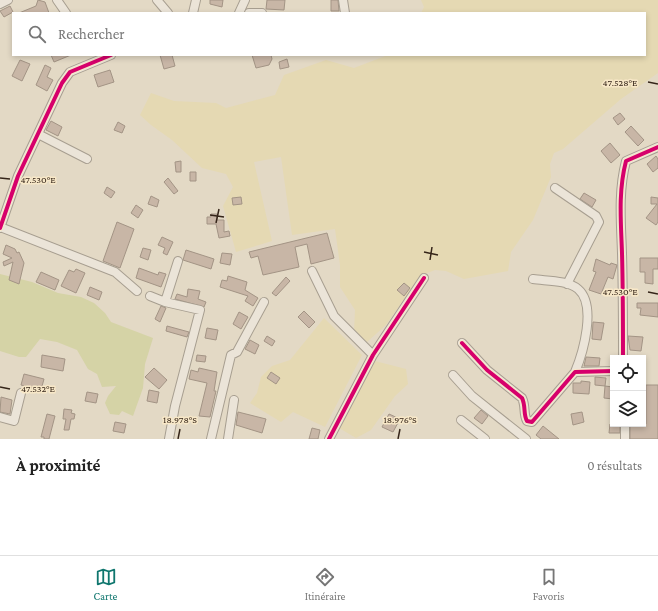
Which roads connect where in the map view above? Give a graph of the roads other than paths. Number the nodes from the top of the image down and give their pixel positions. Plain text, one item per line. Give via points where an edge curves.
1 (8, 0) edge
2 (57, 0) edge
3 (157, 0) edge
4 (196, 0) edge
5 (245, 0) edge
6 (343, 0) edge
7 (0, 4) edge
8 (65, 12) edge
9 (167, 12) edge
10 (192, 12) edge
11 (239, 12) edge
12 (345, 12) edge
13 (98, 57) edge
14 (38, 134) junction
15 (658, 147) edge
16 (87, 159) dead end
17 (554, 188) dead end
18 (0, 227) edge
19 (178, 261) dead end
20 (312, 271) dead end
21 (424, 278) dead end
22 (533, 279) dead end
23 (567, 284) junction
24 (137, 291) dead end
25 (150, 296) dead end
26 (165, 302) junction
27 (264, 302) dead end
28 (462, 342) dead end
29 (373, 355) junction
30 (623, 355) edge
31 (610, 371) edge
32 (575, 372) junction
33 (453, 375) dead end
34 (21, 393) dead end
35 (234, 400) dead end
36 (0, 417) edge
37 (461, 420) dead end
38 (625, 427) edge
39 (169, 439) edge
40 (211, 439) edge
41 (228, 439) edge
42 (330, 439) edge
43 (485, 439) edge
44 (526, 439) edge
45 (625, 439) edge

1 - 7 street
2 - 8 street
3 - 9 street
4 - 10 street
5 - 11 street
6 - 12 street
13 - 14 street via 70,72
14 - 16 street
14 - 18 street via 18,176
15 - 30 street via 626,161 622,174 620,202
17 - 23 street via 596,216 599,222
18 - 24 street via 115,272
19 - 26 street
20 - 29 street via 334,316
21 - 29 street
22 - 23 street
23 - 32 street via 578,289 584,297 588,322 583,353
25 - 26 street
26 - 39 street via 200,310
27 - 40 street via 237,352 231,356
28 - 32 street via 487,370 522,398 527,421 532,422
29 - 42 street
31 - 32 street
33 - 44 street via 472,396
34 - 36 street via 14,420
35 - 41 street
37 - 43 street
38 - 45 street

